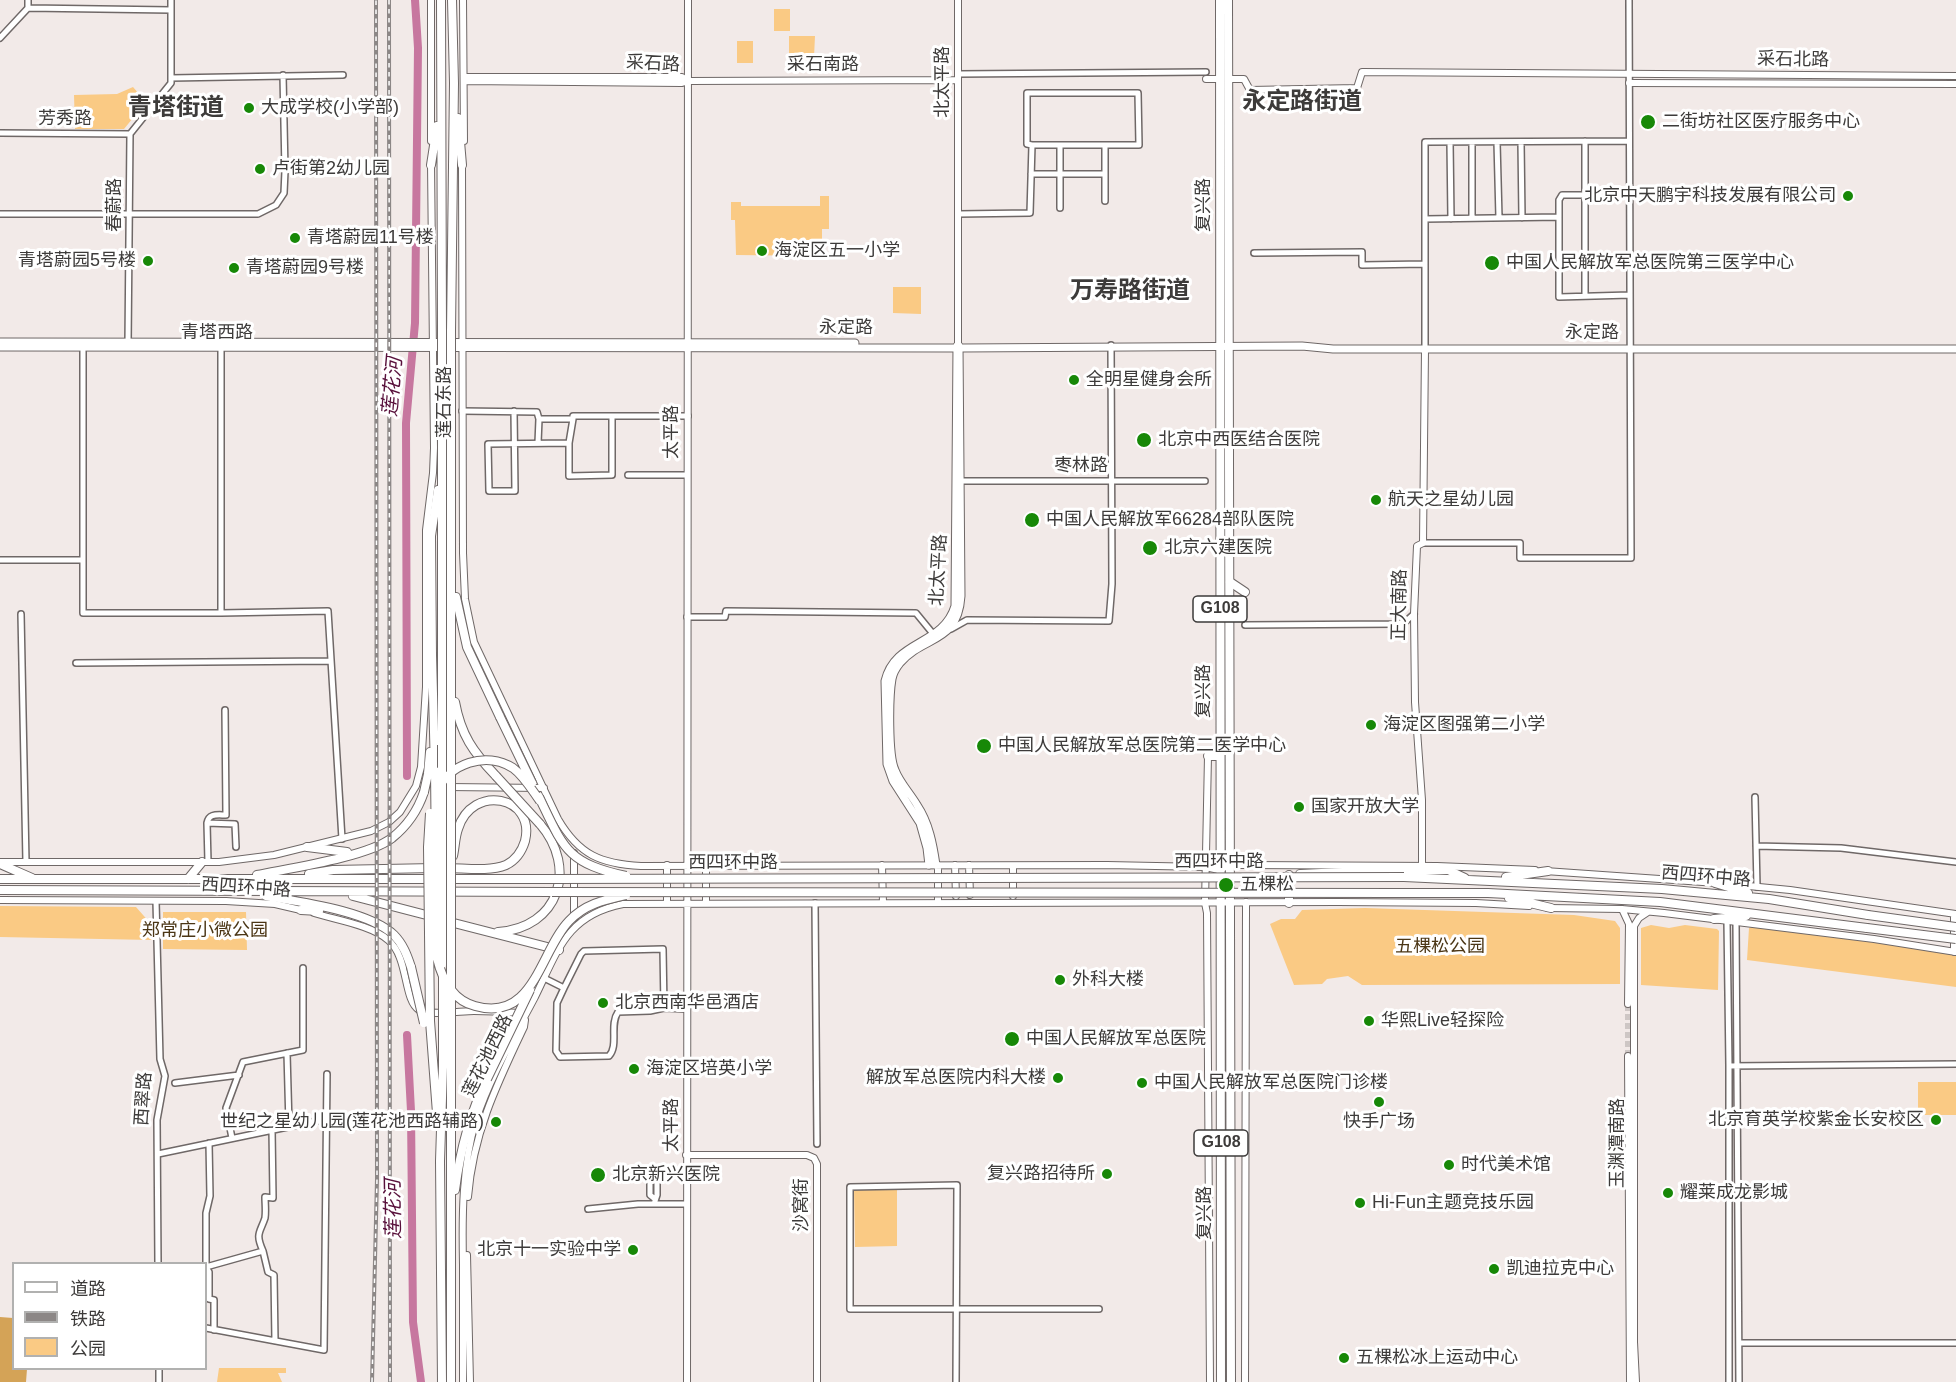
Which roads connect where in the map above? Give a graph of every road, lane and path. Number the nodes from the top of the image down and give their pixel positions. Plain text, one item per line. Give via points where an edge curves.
1 (28, 0) edge
2 (171, 0) edge
3 (431, 0) edge
4 (441, 0) edge
5 (452, 0) edge
6 (463, 0) edge
7 (688, 0) edge
8 (958, 0) edge
9 (1220, 0) edge
10 (1228, 0) edge
11 (1629, 0) edge
12 (28, 8) junction
13 (171, 10) junction
14 (0, 38) edge
15 (1629, 74) junction
16 (283, 75) junction
17 (343, 75) dead end
18 (1206, 76) joint
19 (1956, 76) edge
20 (958, 77) junction
21 (171, 78) junction
22 (464, 79) junction
23 (1224, 79) junction
24 (688, 81) junction
25 (454, 83) junction
26 (1629, 83) junction
27 (1956, 84) edge
28 (441, 93) junction
29 (0, 134) edge
30 (130, 134) junction
31 (1585, 141) junction
32 (1629, 141) junction
33 (1450, 142) junction
34 (1472, 142) junction
35 (1497, 142) junction
36 (1521, 142) junction
37 (1032, 145) junction
38 (1060, 145) junction
39 (1105, 145) junction
40 (431, 165) junction
41 (462, 165) junction
42 (1031, 174) junction
43 (1060, 174) junction
44 (1105, 174) junction
45 (1585, 195) junction
46 (1105, 201) dead end
47 (1060, 208) dead end
48 (0, 214) edge
49 (130, 214) junction
50 (958, 214) junction
51 (1559, 217) junction
52 (1499, 218) junction
53 (1522, 218) junction
54 (1425, 219) junction
55 (1451, 219) junction
56 (1472, 219) junction
57 (1254, 253) dead end
58 (1425, 264) junction
59 (1629, 295) junction
60 (1585, 296) junction
61 (447, 331) junction
62 (0, 342) edge
63 (129, 345) junction
64 (462, 345) junction
65 (688, 345) junction
66 (409, 346) junction
67 (433, 346) junction
68 (1111, 346) junction
69 (1224, 346) junction
70 (0, 347) edge
71 (83, 347) junction
72 (958, 347) junction
73 (221, 348) junction
74 (1630, 348) junction
75 (1956, 349) edge
76 (1425, 350) junction
77 (447, 375) junction
78 (462, 411) junction
79 (514, 411) junction
80 (612, 416) junction
81 (688, 416) junction
82 (539, 419) junction
83 (573, 419) junction
84 (514, 443) junction
85 (538, 443) junction
86 (569, 443) junction
87 (442, 471) junction
88 (628, 475) dead end
89 (687, 475) junction
90 (958, 481) junction
91 (1111, 481) junction
92 (1205, 481) dead end
93 (1423, 543) junction
94 (0, 560) edge
95 (82, 560) junction
96 (452, 573) junction
97 (1230, 582) junction
98 (1245, 592) dead end
99 (221, 613) junction
100 (21, 614) dead end
101 (1414, 614) junction
102 (687, 617) junction
103 (1245, 625) dead end
104 (947, 631) junction
105 (935, 637) junction
106 (331, 661) junction
107 (76, 663) dead end
108 (452, 682) junction
109 (225, 710) dead end
110 (447, 745) junction
111 (1208, 756) joint
112 (1220, 756) junction
113 (432, 772) junction
114 (544, 788) junction
115 (420, 789) junction
116 (1755, 797) dead end
117 (540, 801) junction
118 (207, 823) junction
119 (342, 839) junction
120 (574, 843) junction
121 (1756, 846) junction
122 (236, 847) dead end
123 (307, 847) junction
124 (363, 851) junction
125 (26, 862) junction
126 (205, 862) junction
127 (1956, 862) edge
128 (0, 863) edge
129 (667, 865) junction
130 (687, 865) junction
131 (706, 865) junction
132 (934, 865) junction
133 (955, 865) junction
134 (882, 866) junction
135 (969, 866) junction
136 (1013, 866) junction
137 (1422, 866) junction
138 (1205, 867) junction
139 (451, 868) junction
140 (1231, 869) junction
141 (1220, 870) junction
142 (1548, 871) junction
143 (479, 873) junction
144 (1289, 875) junction
145 (0, 879) edge
146 (35, 879) junction
147 (188, 879) junction
148 (242, 879) junction
149 (641, 879) junction
150 (1468, 880) junction
151 (1486, 880) junction
152 (1715, 883) junction
153 (1757, 887) junction
154 (0, 890) edge
155 (36, 891) junction
156 (641, 891) junction
157 (242, 892) junction
158 (333, 892) junction
159 (1488, 893) junction
160 (0, 898) edge
161 (1769, 899) junction
162 (156, 901) junction
163 (970, 902) junction
164 (1013, 902) junction
165 (1246, 902) junction
166 (815, 903) junction
167 (883, 903) junction
168 (938, 903) junction
169 (956, 903) junction
170 (1205, 903) junction
171 (1220, 903) junction
172 (1231, 903) junction
173 (1289, 903) junction
174 (667, 904) junction
175 (687, 904) junction
176 (706, 904) junction
177 (1551, 908) junction
178 (1622, 909) junction
179 (301, 910) junction
180 (1648, 911) junction
181 (353, 914) junction
182 (1955, 914) edge
183 (1766, 915) junction
184 (1714, 919) junction
185 (1727, 921) junction
186 (1736, 922) junction
187 (1956, 927) edge
188 (574, 928) junction
189 (486, 931) junction
190 (1956, 939) edge
191 (559, 950) junction
192 (1955, 952) edge
193 (303, 968) dead end
194 (544, 978) junction
195 (535, 980) junction
196 (564, 988) junction
197 (1628, 1004) tunnel mouth
198 (664, 1008) junction
199 (687, 1009) junction
200 (526, 1013) junction
201 (427, 1022) junction
202 (286, 1053) junction
203 (1628, 1056) tunnel mouth
204 (1956, 1064) edge
205 (447, 1066) junction
206 (1729, 1066) junction
207 (1738, 1066) junction
208 (327, 1074) dead end
209 (239, 1075) junction
210 (175, 1083) dead end
211 (326, 1119) junction
212 (289, 1125) junction
213 (272, 1129) junction
214 (231, 1138) junction
215 (209, 1143) junction
216 (817, 1144) dead end
217 (158, 1154) junction
218 (686, 1155) junction
219 (440, 1161) junction
220 (686, 1204) junction
221 (588, 1209) dead end
222 (451, 1224) junction
223 (263, 1251) junction
224 (158, 1262) edge
225 (206, 1262) edge
226 (207, 1266) edge
227 (207, 1268) edge
228 (447, 1298) junction
229 (1099, 1309) dead end
230 (957, 1310) junction
231 (207, 1328) edge
232 (214, 1329) junction
233 (275, 1341) junction
234 (1739, 1343) junction
235 (1956, 1343) edge
236 (442, 1382) edge
237 (451, 1382) edge
238 (463, 1382) edge
239 (470, 1382) edge
240 (687, 1382) edge
241 (817, 1382) edge
242 (956, 1382) edge
243 (1210, 1382) edge
244 (1221, 1382) edge
245 (1231, 1382) edge
246 (1245, 1382) edge
247 (1630, 1382) edge
248 (1636, 1382) edge
249 (1729, 1382) edge
250 (1739, 1382) edge

1 - 12 street
2 - 13 street
3 - 40 street, 莲石东路
4 - 28 highway
5 - 25 highway
6 - 22 street, 莲石东路
7 - 24 street, 太平路
8 - 20 street, 北太平路
9 - 23 highway, 复兴路 / G108
10 - 23 highway, 复兴路 / G108
11 - 15 street
12 - 13 street
12 - 14 street
13 - 21 street
15 - 19 street, 采石北路
15 - 23 street, 采石北路 via 1362,72 1357,88 1250,90 1244,79
15 - 26 street
16 - 17 street
16 - 21 street
16 - 49 street via 284,193 276,205 258,214
18 - 20 street
18 - 23 street
20 - 24 street, 采石南路
20 - 50 street, 北太平路
21 - 30 street
22 - 24 street, 采石路
22 - 41 street, 莲石东路
23 - 69 highway, 复兴路 / G108
24 - 65 street, 太平路
25 - 41 highway
25 - 61 highway
26 - 27 street, 采石北路
26 - 32 street
28 - 40 highway
28 - 61 highway
29 - 30 street, 芳秀路
30 - 49 street, 春蔚路
31 - 32 street
31 - 36 street
31 - 45 street
32 - 59 street
33 - 34 street
33 - 54 street via 1425,142
33 - 55 street
34 - 35 street
34 - 56 street
35 - 36 street
35 - 52 street
36 - 53 street
37 - 38 street
37 - 39 street via 1027,144 1027,93 1138,93 1138,145
37 - 42 street
38 - 39 street
38 - 43 street
39 - 44 street
40 - 67 street, 莲石东路
41 - 64 street, 莲石东路
42 - 43 street
42 - 50 street via 1030,213
43 - 44 street
43 - 47 street
44 - 46 street
45 - 51 street via 1562,195
45 - 60 street
48 - 49 street
49 - 63 street, 春蔚路
50 - 72 street, 北太平路
51 - 53 street
51 - 60 street via 1559,297
52 - 53 street
52 - 56 street
54 - 55 street
54 - 58 street
55 - 56 street
57 - 58 street via 1362,252 1362,265
58 - 76 street
59 - 60 street
59 - 74 street
61 - 77 highway, bridge
62 - 63 main road, 青塔西路
63 - 66 main road, 青塔西路
63 - 71 main road, 青塔西路
63 - 73 main road, 青塔西路
64 - 65 main road, 永定路
64 - 67 main road, 青塔西路
64 - 78 street, 莲石东路
65 - 72 main road, 永定路
65 - 81 street, 太平路
66 - 67 main road, 青塔西路
66 - 73 main road, 青塔西路
67 - 115 street, 莲石东路 via 433,473 426,530 426,687
68 - 69 main road, 永定路
68 - 72 main road, 永定路
68 - 91 street
69 - 76 main road, 永定路
69 - 97 highway, 复兴路 / G108
69 - 112 highway, 复兴路 / G108
70 - 71 main road, 青塔西路
71 - 95 street
72 - 90 main road, 北太平路
73 - 99 street
74 - 75 main road, 永定路
74 - 76 main road, 永定路
74 - 93 street via 1630,558 1520,558 1520,543
76 - 93 street, 正大南路
77 - 87 highway, 莲石东路
77 - 96 highway, 莲石东路
78 - 79 street
78 - 114 street, 莲石东路 via 468,620 480,657
79 - 82 street via 537,412
79 - 84 street
80 - 81 street
80 - 83 street
80 - 86 street via 612,475 569,476
81 - 89 street, 太平路
82 - 83 street
82 - 85 street
83 - 86 street
84 - 84 street via 515,491 489,490 488,444
84 - 85 street
85 - 86 street
87 - 110 highway, 莲石东路
87 - 113 highway via 431,536
88 - 89 street
89 - 102 street, 太平路
90 - 91 street, 枣林路
90 - 104 main road, 北太平路 via 961,603
90 - 105 main road, 北太平路 via 955,606
91 - 92 street, 枣林路
91 - 104 street via 1110,621 967,620
93 - 101 street, 正大南路 via 1417,546
94 - 95 street
95 - 99 street via 83,613
96 - 108 highway, 莲石东路
96 - 117 highway, bridge via 467,647
97 - 98 main road
97 - 140 highway, 复兴路 / G108
99 - 106 street via 328,611
100 - 125 street
101 - 103 street via 1397,624
101 - 137 street, 正大南路
102 - 105 street via 725,617 726,611 916,613
102 - 130 street, 太平路
104 - 105 main road, 北太平路
105 - 132 main road, 北太平路 via 898,656 885,681 887,764 893,781 920,823
106 - 107 street
106 - 119 street
108 - 110 highway, 莲石东路
108 - 189 highway, bridge via 457,713 468,742 540,824 558,852 560,874 555,896 542,915 510,931
109 - 118 street via 226,815 212,816
110 - 139 highway, 莲花池西路, bridge
110 - 205 highway, 莲花池西路, bridge
111 - 112 main road
111 - 138 street
112 - 141 highway, 复兴路 / G108
113 - 115 highway, bridge
113 - 195 highway, bridge via 435,938 444,981 465,1002 492,1008 511,1002
114 - 115 street
114 - 120 street, 西四环中路
115 - 119 street, 西四环中路 via 389,822
115 - 124 highway via 418,807 404,827 392,838
116 - 121 street
117 - 149 highway, bridge via 573,856 599,870
117 - 201 highway, bridge via 514,769 492,760 465,764 440,784 431,809 428,847
118 - 122 street via 235,824
118 - 126 street
119 - 123 street, 西四环中路
120 - 129 street, 西四环中路 via 589,854 620,865
120 - 188 street
121 - 127 street via 1841,848
121 - 153 street
123 - 124 highway via 345,853
123 - 126 street, 西四环中路 via 254,859
124 - 148 highway
125 - 126 street, 西四环中路
125 - 128 street, 西四环中路
126 - 147 highway
128 - 146 highway
129 - 130 street, 西四环中路
129 - 174 street
130 - 131 street, 西四环中路
130 - 175 street, 太平路
131 - 134 street, 西四环中路
131 - 176 street
132 - 133 street, 西四环中路
132 - 134 street, 西四环中路
132 - 168 street
133 - 135 street, 西四环中路
133 - 169 street
134 - 167 street
135 - 136 street, 西四环中路
135 - 163 street
136 - 138 street, 西四环中路
136 - 164 street
137 - 140 street, 西四环中路
137 - 142 street, 西四环中路
138 - 141 street, 西四环中路
138 - 170 street, 复兴路
139 - 143 highway, bridge via 458,828 465,814 482,801 505,801 522,815 524,847 506,865
139 - 205 highway, 莲花池西路, bridge
140 - 141 highway
140 - 144 highway
140 - 172 highway, 复兴路 / G108
141 - 171 highway, 复兴路 / G108
142 - 151 highway
142 - 152 street, 西四环中路
143 - 148 highway, 西四环中路 via 333,870
143 - 149 highway, 西四环中路, bridge via 554,879
144 - 150 highway via 1448,870
144 - 173 highway
145 - 146 highway, 西四环中路
146 - 147 highway, 西四环中路
147 - 148 highway, 西四环中路
149 - 150 highway, 西四环中路, bridge
150 - 151 highway, 西四环中路
151 - 161 highway, 西四环中路
152 - 153 street, 西四环中路
152 - 161 highway
153 - 182 street, 西四环中路
154 - 155 highway, 西四环中路
155 - 157 highway, 西四环中路
155 - 160 highway
156 - 158 highway, 西四环中路, bridge
156 - 159 highway, 西四环中路, bridge
156 - 195 highway, bridge via 598,902 577,914 561,931
157 - 158 highway, 西四环中路
157 - 181 highway
158 - 189 highway
159 - 177 highway
159 - 183 highway, 西四环中路 via 1660,902
160 - 162 street, 西四环中路
161 - 187 highway, 西四环中路, bridge
162 - 179 street, 西四环中路 via 252,902
162 - 217 street, 西翠路 via 160,1059 165,1076 157,1120
163 - 164 street
163 - 169 street
164 - 170 street
165 - 172 street
165 - 173 street
165 - 246 street
166 - 167 street
166 - 176 street
166 - 216 street
167 - 168 street
168 - 169 street
170 - 171 street
170 - 243 street, 复兴路
171 - 172 street
171 - 244 highway, 复兴路 / G108
172 - 245 highway, 复兴路 / G108
173 - 177 street via 1476,903
174 - 175 street
174 - 188 street via 607,907 590,914
175 - 176 street
175 - 199 street, 太平路
177 - 178 street
178 - 180 street
178 - 197 street via 1629,924
179 - 181 highway
179 - 200 street, 西四环中路 via 371,930 390,941 401,958 411,1000 419,1010
180 - 184 street
180 - 248 street, 玉渊潭南路 via 1634,926
181 - 201 highway, bridge via 374,922 402,945
182 - 192 street
183 - 184 highway
183 - 190 highway, 西四环中路, bridge
184 - 185 street
185 - 186 street
185 - 206 street
186 - 192 street
186 - 207 street
188 - 191 street
189 - 191 highway
191 - 194 street
193 - 202 street via 303,1050
194 - 196 street
194 - 200 street
195 - 222 highway, bridge via 473,1109 464,1138
196 - 198 street via 584,951 663,949
196 - 198 street via 557,1003 556,1051 560,1057 609,1056 613,1052 613,1019 618,1012
198 - 199 street
199 - 218 street, 太平路
200 - 238 street, 莲花池西路 via 488,1088 467,1162
200 - 239 street, 莲花池西路 via 524,1027 494,1092 474,1151 466,1252
201 - 219 highway
202 - 209 street via 243,1062
202 - 212 street
203 - 247 street, 玉渊潭南路
204 - 207 street
205 - 219 highway, 莲花池西路
205 - 222 highway, 莲花池西路
206 - 207 street
206 - 249 street
207 - 234 street
208 - 211 street
209 - 210 street
209 - 214 street via 226,1108
211 - 212 street
211 - 233 street via 324,1350
212 - 213 street
213 - 214 street
213 - 223 street via 273,1198 265,1197 264,1218 259,1228
214 - 215 street
215 - 217 street
215 - 225 street
217 - 224 street, 西翠路
218 - 220 street, 太平路
218 - 241 street, 沙窝街 via 814,1158
219 - 228 highway, 莲花池西路
220 - 221 street via 655,1201
220 - 240 street, 太平路
222 - 228 highway, 莲花池西路
223 - 226 street
223 - 233 street via 268,1272 274,1275
227 - 232 street via 209,1299 214,1300
228 - 236 highway
228 - 237 highway
229 - 230 street
230 - 230 street via 957,1185 850,1187 850,1309
230 - 242 street
231 - 232 street
232 - 233 street
234 - 235 street
234 - 250 street

